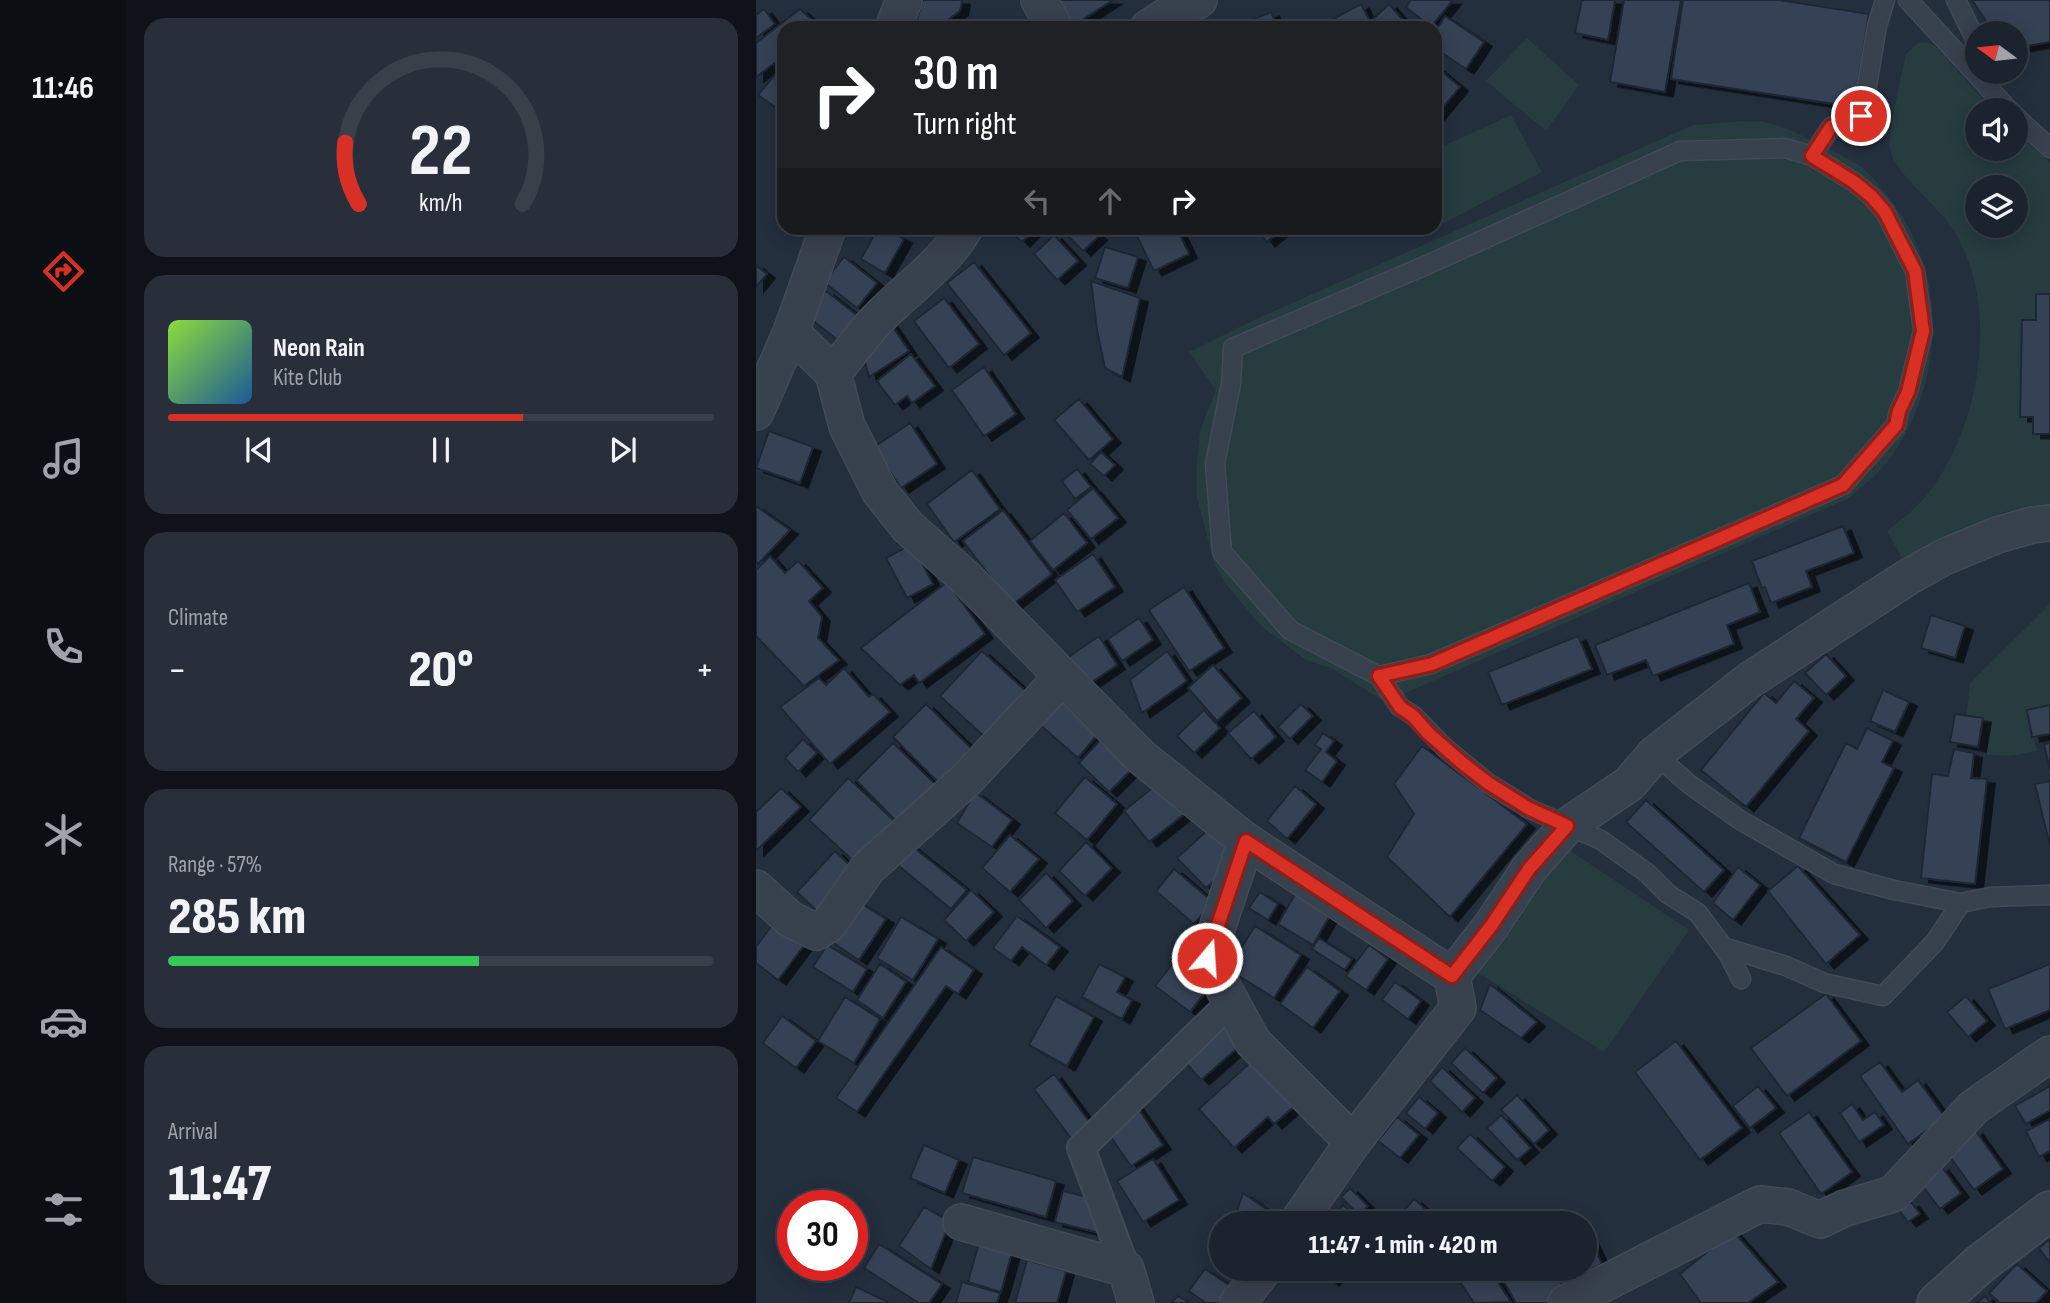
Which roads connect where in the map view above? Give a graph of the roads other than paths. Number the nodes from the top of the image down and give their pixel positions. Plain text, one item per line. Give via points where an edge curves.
1 (904, 0) edge
2 (1039, 0) edge
3 (1199, 0) edge
4 (1885, 0) edge
5 (1908, 0) edge
6 (1956, 0) edge
7 (896, 21) edge
8 (1051, 21) edge
9 (1159, 21) edge
10 (1966, 21) edge
11 (1998, 98) edge
12 (2028, 128) edge
13 (2050, 148) edge
14 (1812, 156) junction
15 (826, 235) edge
16 (961, 235) edge
17 (791, 332) junction
18 (834, 373) junction
19 (756, 412) edge
20 (2050, 523) edge
21 (1379, 676) junction
22 (1062, 677) junction
23 (1655, 754) junction
24 (1567, 826) junction
25 (1246, 841) junction
26 (756, 888) edge
27 (2050, 895) edge
28 (1961, 903) junction
29 (1723, 947) junction
30 (1452, 976) junction
31 (1741, 979) dead end
32 (1231, 1002) junction
33 (2050, 1054) edge
34 (1353, 1142) junction
35 (1305, 1211) edge
36 (2050, 1211) edge
37 (961, 1222) dead end
38 (1126, 1269) junction
39 (1255, 1281) edge
40 (1136, 1303) edge
41 (1238, 1303) edge
42 (1566, 1303) edge
43 (1937, 1303) edge

1 - 7 street
2 - 8 street
3 - 9 street
4 - 14 lane via 1861,116 1831,127
5 - 11 lane
6 - 10 lane
12 - 13 lane
14 - 21 lane via 1871,196 1885,212 1915,271 1923,331 1896,425 1843,485 1432,664
14 - 21 lane via 1785,148 1680,151 1233,348 1231,384 1215,464 1222,552 1290,630
15 - 17 street
16 - 18 street via 925,277 872,325
17 - 18 street
17 - 19 street
18 - 22 street via 847,426 880,492 908,527 967,578
20 - 23 street via 1989,538 1920,570 1750,680
21 - 24 lane via 1400,707 1461,762 1528,808
22 - 25 street via 1140,756
22 - 26 street via 967,779 868,867 828,925 816,932 790,919
23 - 24 street via 1629,784
23 - 28 lane via 1740,820 1834,874
24 - 29 lane via 1601,840 1647,873 1668,894 1698,913
24 - 30 street via 1529,869
25 - 30 street
25 - 32 street via 1207,958
27 - 28 lane
28 - 29 lane via 1936,942 1883,996 1824,983
29 - 31 lane
30 - 34 street via 1458,1007
32 - 34 street via 1253,1042
32 - 38 street via 1081,1148
33 - 42 street via 1974,1107 1894,1194 1820,1220 1787,1207 1760,1204
34 - 35 street
36 - 43 street
37 - 38 street
38 - 40 street
39 - 41 street

